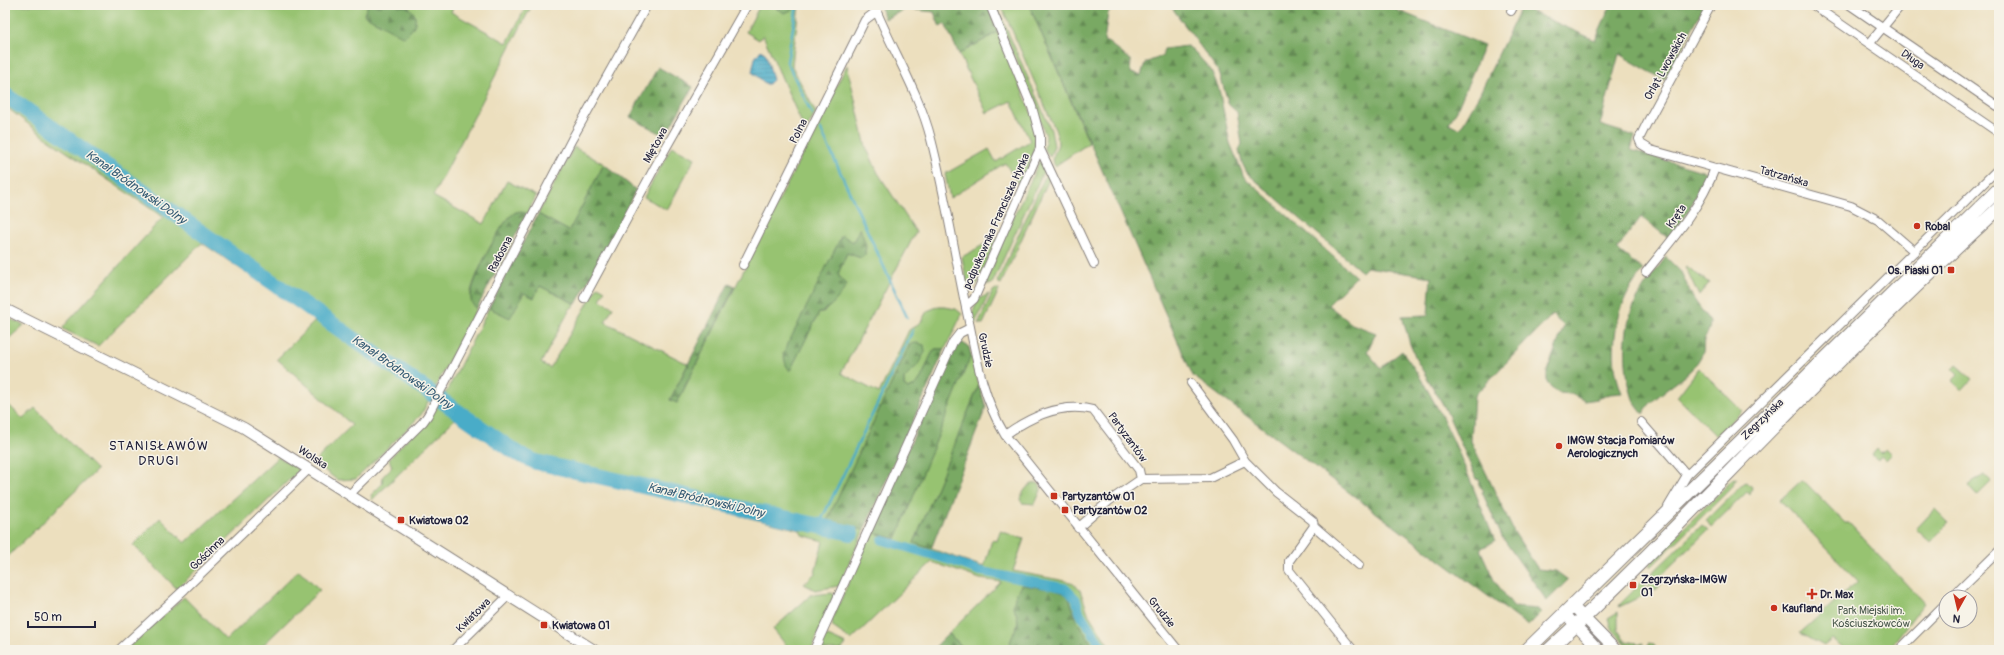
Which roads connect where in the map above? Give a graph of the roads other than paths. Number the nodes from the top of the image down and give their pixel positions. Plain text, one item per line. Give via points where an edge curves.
1 (647, 5) edge
2 (747, 5) edge
3 (990, 5) edge
4 (1711, 5) edge
5 (1813, 5) edge
6 (1850, 5) edge
7 (1901, 5) edge
8 (876, 8) edge
9 (1882, 27) junction
10 (1870, 43) junction
11 (1999, 107) edge
12 (1999, 133) edge
13 (1639, 139) joint
14 (1040, 149) junction
15 (1716, 168) junction
16 (1999, 168) edge
17 (1999, 189) edge
18 (1999, 208) edge
19 (1915, 252) junction
20 (1094, 264) dead end
21 (743, 265) dead end
22 (1646, 272) dead end
23 (584, 298) dead end
24 (966, 306) junction
25 (5, 309) edge
26 (970, 328) junction
27 (1191, 383) dead end
28 (1641, 422) dead end
29 (1005, 434) junction
30 (1245, 461) junction
31 (309, 469) junction
32 (1687, 475) junction
33 (1141, 479) junction
34 (349, 495) junction
35 (1659, 522) junction
36 (1314, 526) junction
37 (1078, 528) junction
38 (1999, 551) edge
39 (1359, 565) dead end
40 (1960, 589) edge
41 (509, 595) junction
42 (1569, 610) junction
43 (1938, 611) edge
44 (1580, 621) junction
45 (119, 650) edge
46 (453, 650) edge
47 (594, 650) edge
48 (814, 650) edge
49 (1178, 650) edge
50 (1354, 650) edge
51 (1527, 650) edge
52 (1549, 650) edge
53 (1599, 650) edge
54 (1616, 650) edge
55 (1899, 650) edge

1 - 34 street, Radosna via 572,139 423,422
2 - 23 street, Miętowa
3 - 14 street, podpułkownika Franciszka Hynka via 1032,108 1040,136
4 - 13 street, Orląt Lwowskich
5 - 10 street, Długa
6 - 9 street, Długa
7 - 9 street
8 - 21 street, Polna via 865,20
8 - 24 street, Grudzie via 918,100 928,131 938,167
9 - 10 street
9 - 11 street, Długa
10 - 12 street, Długa
13 - 15 street, Tatrzańska via 1641,144 1651,150
14 - 20 street
14 - 24 street, podpułkownika Franciszka Hynka via 974,299
15 - 19 street, Tatrzańska via 1837,201 1864,212 1890,229
15 - 22 street, Kręta via 1705,192
16 - 19 street
17 - 35 main road, Zegrzyńska
18 - 44 main road, Zegrzyńska via 1812,388
19 - 32 street
24 - 26 street, Grudzie
25 - 31 street, Wolska via 220,415
26 - 29 street, Grudzie via 992,412
26 - 48 street via 960,333 953,342
27 - 30 street via 1233,440
28 - 32 street
29 - 33 street, Partyzantów via 1051,410 1079,407 1093,410 1139,470
29 - 37 street, Grudzie
30 - 33 street, Partyzantów via 1210,478
30 - 36 street via 1276,492 1313,521
31 - 34 street, Wolska
31 - 45 street, Gościnna via 185,590
32 - 35 street
33 - 37 street, Partyzantów via 1109,501
34 - 41 street, Wolska
35 - 42 main road, Zegrzyńska
36 - 39 street
36 - 50 street via 1289,561 1289,570
37 - 49 street, Grudzie
38 - 40 street
41 - 46 street, Kwiatowa
41 - 47 street, Wolska
42 - 44 street
42 - 51 main road, Zegrzyńska
43 - 55 street
44 - 52 main road, Zegrzyńska
44 - 53 street
44 - 54 street

